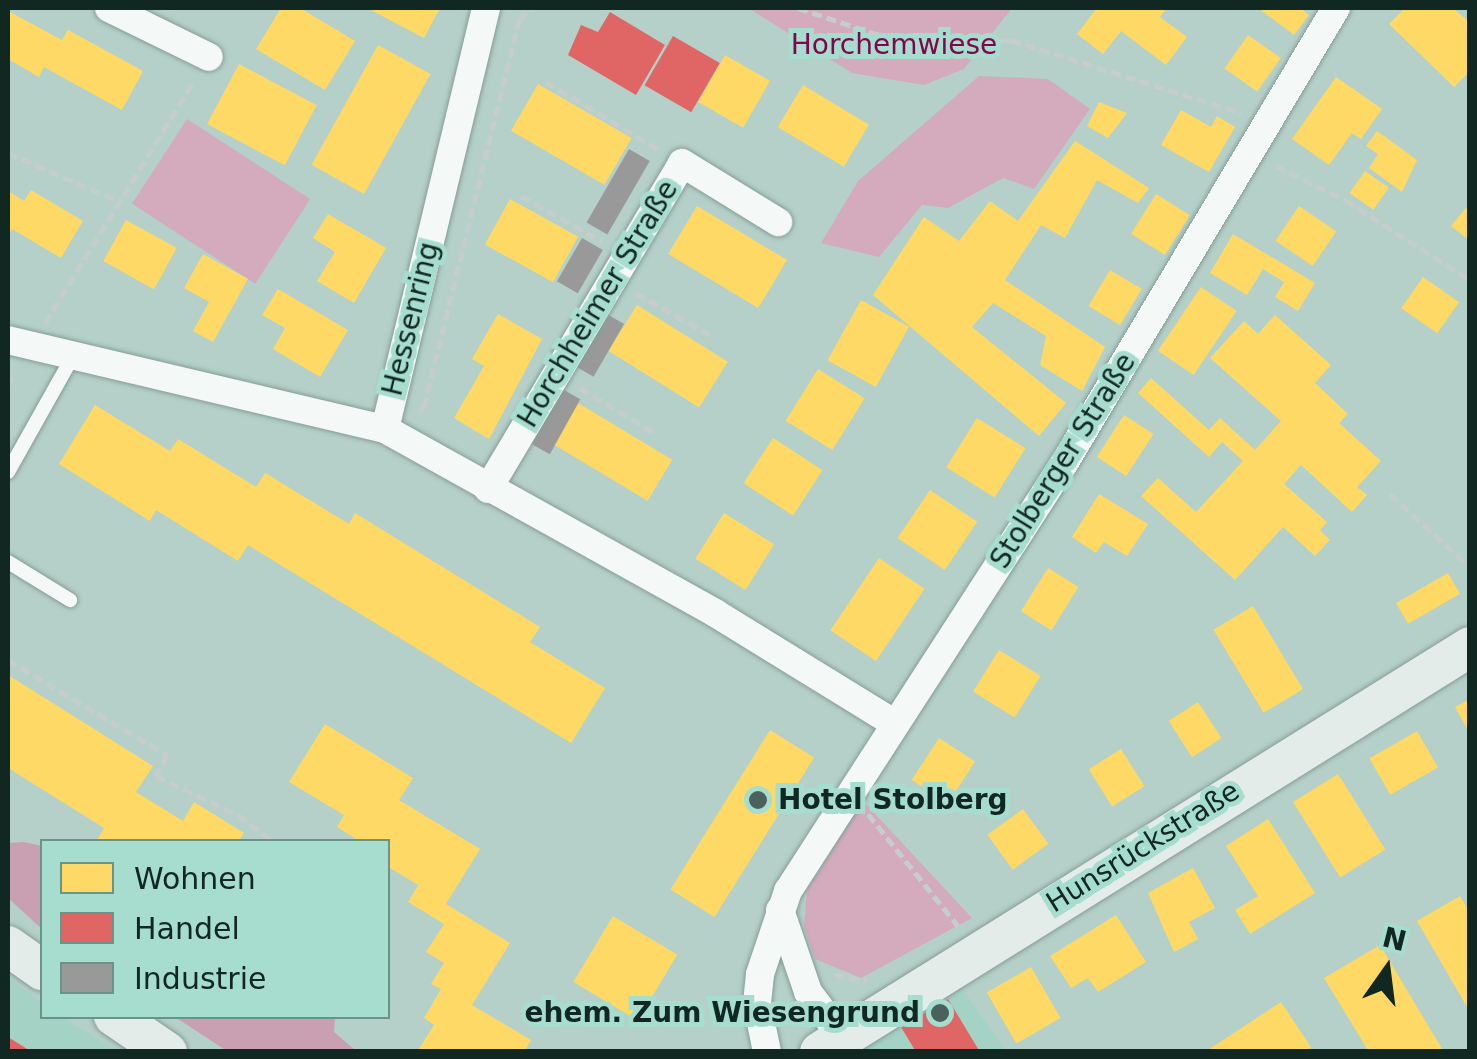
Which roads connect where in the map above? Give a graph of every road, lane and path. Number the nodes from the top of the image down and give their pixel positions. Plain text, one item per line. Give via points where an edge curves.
1 (109, 8) edge
2 (486, 8) edge
3 (534, 8) edge
4 (798, 8) edge
5 (1336, 8) edge
6 (209, 57) joint
7 (546, 82) dead end
8 (1269, 123) junction
9 (8, 152) edge
10 (1252, 152) junction
11 (682, 163) junction
12 (521, 196) dead end
13 (118, 201) junction
14 (778, 222) dead end
15 (627, 254) junction
16 (612, 279) junction
17 (1470, 280) edge
18 (710, 335) dead end
19 (19, 343) edge
20 (72, 358) junction
21 (556, 374) junction
22 (384, 429) junction
23 (655, 432) dead end
24 (8, 472) edge
25 (488, 490) junction
26 (1390, 494) dead end
27 (8, 562) edge
28 (1470, 567) edge
29 (70, 600) dead end
30 (1470, 648) edge
31 (8, 660) edge
32 (894, 723) junction
33 (849, 794) junction
34 (270, 839) edge
35 (780, 908) junction
36 (962, 939) junction
37 (8, 946) edge
38 (40, 969) edge
39 (826, 973) dead end
40 (872, 980) dead end
41 (118, 1019) edge
42 (831, 1044) edge
43 (167, 1052) edge
44 (767, 1052) edge

1 - 6 street
2 - 22 street, Hessenring
3 - 22 path via 519,19 424,408
4 - 8 path via 910,46 1011,40
5 - 8 street, Stolberger Straße
6 - 13 path
7 - 11 path
8 - 10 street, Stolberger Straße
9 - 13 path
10 - 17 path via 1344,200
10 - 32 street, Stolberger Straße via 1065,462
11 - 14 street, Horchheimer Straße
11 - 15 street, Horchheimer Straße
12 - 15 path
13 - 19 path
15 - 16 street, Horchheimer Straße
16 - 18 path
16 - 21 street, Horchheimer Straße
19 - 20 street, Hessenring
20 - 22 street, Hessenring
20 - 24 lane
21 - 23 path
21 - 25 street, Horchheimer Straße
22 - 25 street
25 - 32 street via 715,613
26 - 28 path
27 - 29 lane
30 - 36 main road, Hunsrückstraße
31 - 34 path via 168,755 156,776 238,815
32 - 33 street, Stolberger Straße
33 - 35 street, Stolberger Straße
33 - 36 path
35 - 42 street
35 - 44 street, Stolberger Straße via 757,1003
36 - 42 main road, Hunsrückstraße
37 - 38 main road
39 - 40 path
41 - 43 main road

